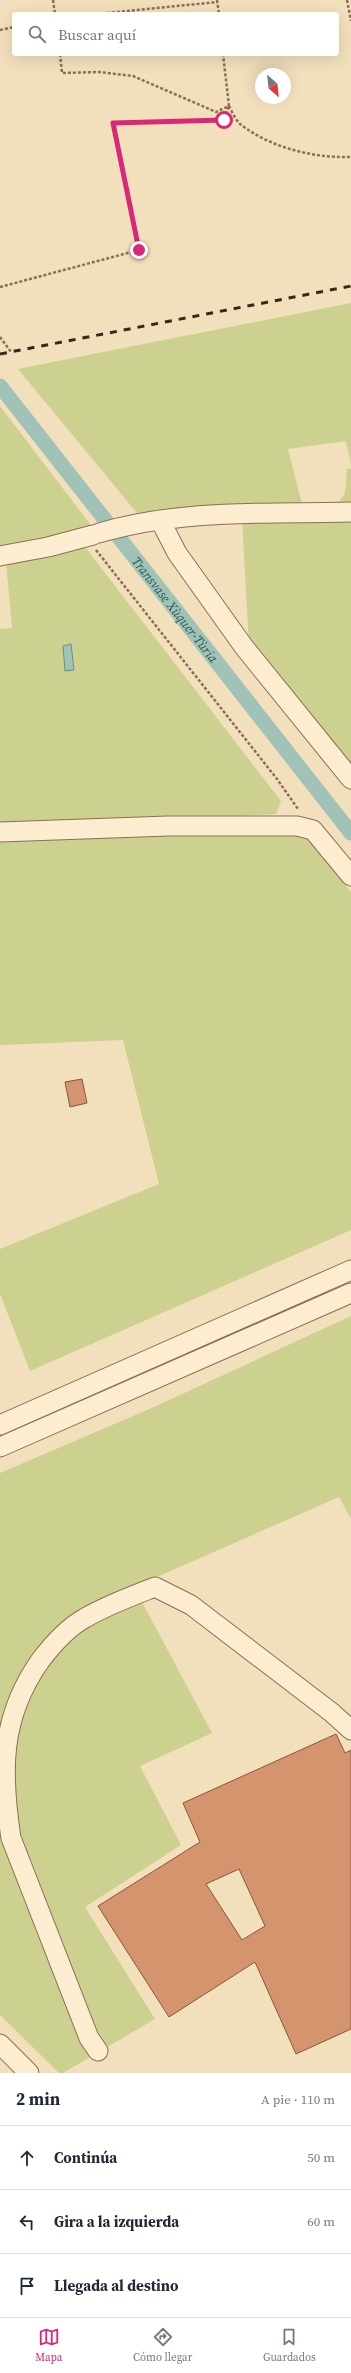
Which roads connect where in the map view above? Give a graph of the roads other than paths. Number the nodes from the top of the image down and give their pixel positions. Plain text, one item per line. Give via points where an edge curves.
1 (351, 512) edge
2 (160, 520) junction
3 (0, 556) edge
4 (351, 779) edge
5 (0, 832) edge
6 (351, 876) edge
7 (351, 1270) edge
8 (351, 1293) edge
9 (0, 1425) edge
10 (0, 1447) edge
11 (351, 1730) edge
12 (0, 2044) edge
13 (98, 2051) dead end
14 (29, 2073) edge

1 - 2 street via 179,517
2 - 3 street via 128,524 96,539
2 - 4 street via 177,554 244,646
5 - 6 street via 168,826 297,826 313,830
7 - 9 street
8 - 10 street
11 - 13 street via 191,1605 155,1587 85,1618 53,1644 28,1678 11,1716 5,1758 6,1804 11,1838 89,2038
12 - 14 street

